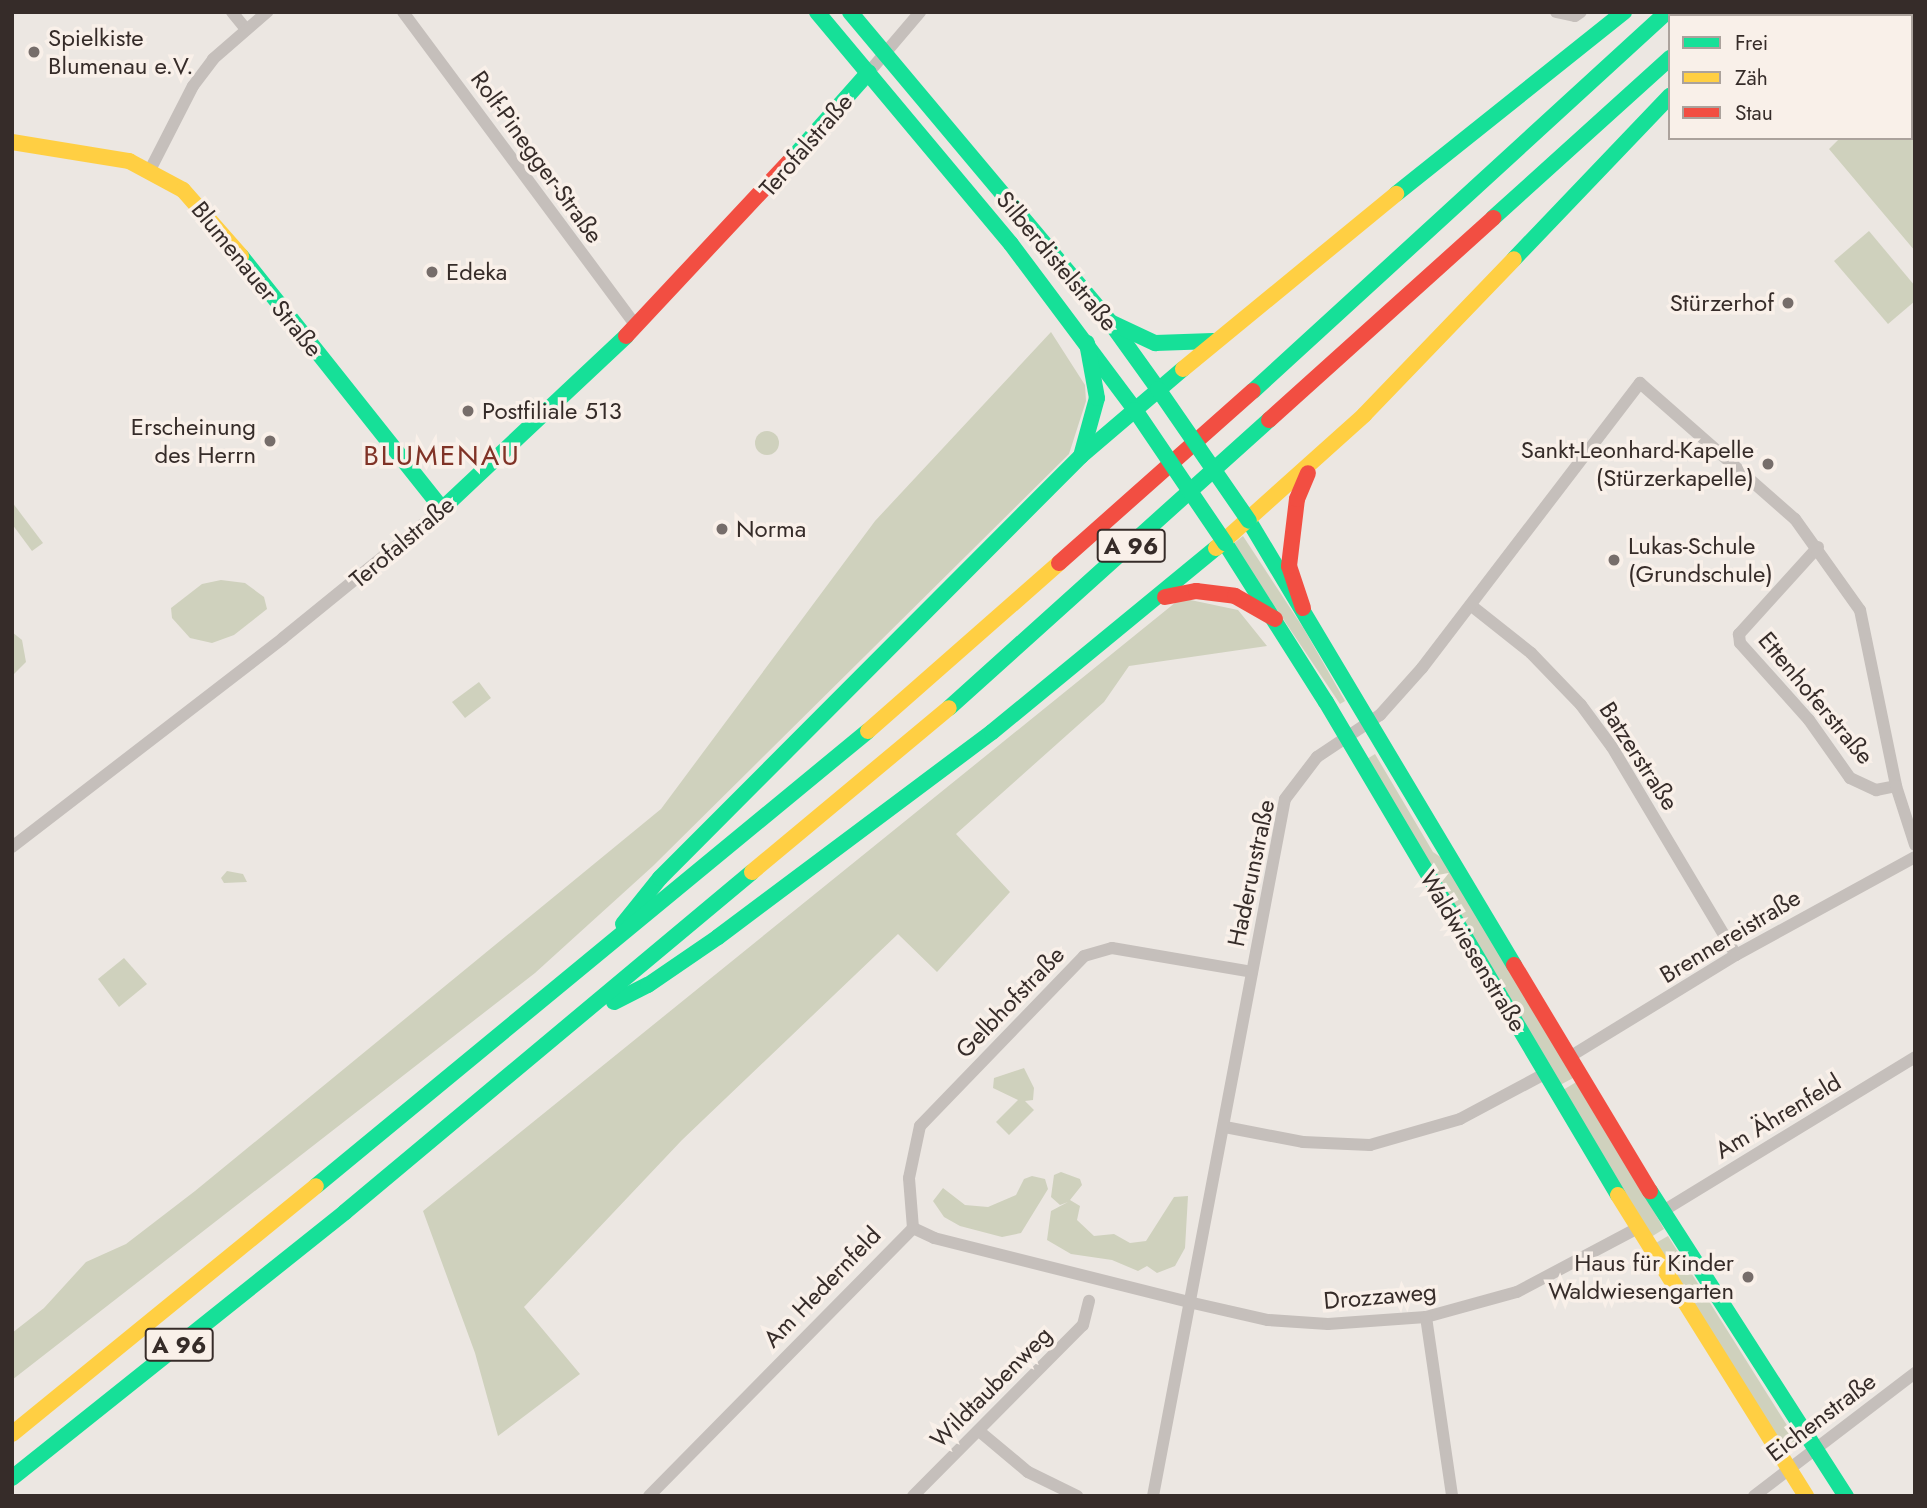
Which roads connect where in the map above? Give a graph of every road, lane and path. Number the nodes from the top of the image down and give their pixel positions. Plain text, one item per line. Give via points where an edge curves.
1 (232, 12) edge
2 (267, 12) edge
3 (403, 12) edge
4 (817, 12) edge
5 (850, 12) edge
6 (920, 12) edge
7 (1556, 12) edge
8 (1624, 12) edge
9 (1667, 12) edge
10 (1578, 14) edge
11 (245, 28) junction
12 (884, 53) junction
13 (1668, 60) edge
14 (869, 72) junction
15 (1668, 98) edge
16 (12, 142) edge
17 (150, 170) junction
18 (1110, 322) junction
19 (637, 327) junction
20 (1213, 341) junction
21 (1087, 343) junction
22 (1158, 389) junction
23 (1135, 410) junction
24 (1081, 456) junction
25 (1310, 468) junction
26 (442, 509) junction
27 (1249, 521) junction
28 (1225, 542) junction
29 (1818, 547) junction
30 (1161, 597) junction
31 (1473, 607) junction
32 (1303, 608) junction
33 (1275, 619) junction
34 (1371, 722) junction
35 (1346, 737) junction
36 (1896, 786) junction
37 (1915, 845) edge
38 (12, 847) edge
39 (1915, 857) edge
40 (1736, 955) junction
41 (592, 961) junction
42 (1252, 972) junction
43 (580, 1019) junction
44 (1570, 1056) junction
45 (1915, 1057) edge
46 (1546, 1073) junction
47 (1225, 1127) junction
48 (1663, 1212) junction
49 (913, 1228) junction
50 (1638, 1228) junction
51 (1089, 1301) dead end
52 (1192, 1303) junction
53 (1426, 1317) junction
54 (1915, 1373) edge
55 (979, 1431) junction
56 (12, 1434) edge
57 (1814, 1451) junction
58 (1789, 1469) junction
59 (12, 1478) edge
60 (649, 1496) edge
61 (913, 1496) edge
62 (1077, 1496) edge
63 (1153, 1496) edge
64 (1452, 1496) edge
65 (1754, 1496) edge
66 (1806, 1496) edge
67 (1846, 1496) edge

1 - 11 street
2 - 11 street
3 - 19 street, Rolf-Pinegger-Straße
4 - 14 main road, Silberdistelstraße
5 - 12 main road, Silberdistelstraße
6 - 12 street
7 - 10 street
8 - 20 main road
9 - 41 main road, A 96 via 1303,346 933,674
11 - 17 street via 193,86
12 - 14 street
12 - 18 main road, Silberdistelstraße
13 - 43 main road, A 96 via 958,701
14 - 19 main road, Terofalstraße via 776,180
14 - 21 main road, Silberdistelstraße
15 - 25 main road
16 - 17 main road, Blumenauer Straße via 129,161
17 - 26 main road, Blumenauer Straße via 205,211
18 - 20 main road via 1155,344
18 - 22 main road, Silberdistelstraße
19 - 26 main road, Terofalstraße
20 - 22 main road
21 - 23 main road, Silberdistelstraße
21 - 24 main road via 1097,398
22 - 23 main road
22 - 27 main road, Silberdistelstraße, bridge
23 - 24 main road
23 - 28 main road, Waldwiesenstraße, bridge
24 - 41 main road via 660,878
25 - 27 main road
25 - 32 main road via 1297,499 1289,566
26 - 38 street, Terofalstraße
27 - 28 main road
27 - 32 main road, Waldwiesenstraße
28 - 30 main road
28 - 33 main road, Waldwiesenstraße
29 - 31 street, Haderunstraße via 1754,481 1640,383
29 - 36 street via 1860,610
29 - 36 street, Ettenhoferstraße via 1739,634 1740,643 1809,720 1850,778 1876,790
30 - 33 main road via 1196,591 1235,596
30 - 43 main road via 992,732 718,937 648,985
31 - 34 street, Haderunstraße
31 - 40 street, Batzerstraße via 1531,653 1581,705 1612,747
32 - 34 main road, Waldwiesenstraße
33 - 35 main road, Waldwiesenstraße
34 - 35 street, Haderunstraße
34 - 44 main road, Waldwiesenstraße
35 - 42 street, Haderunstraße via 1317,757 1285,799
35 - 46 main road, Waldwiesenstraße
36 - 37 street
39 - 40 street, Brennereistraße
40 - 44 street, Brennereistraße
41 - 56 main road, A 96
42 - 47 street, Haderunstraße
42 - 49 street, Gelbhofstraße via 1112,948 1084,956 920,1126 909,1178
43 - 59 main road, A 96
44 - 48 main road, Waldwiesenstraße
45 - 48 street, Am Ährenfeld
46 - 47 street via 1460,1119 1370,1145 1303,1142
46 - 50 main road, Waldwiesenstraße
47 - 52 street, Haderunstraße
48 - 57 main road, Waldwiesenstraße
49 - 52 street, Am Hedernfeld via 934,1238
49 - 60 street, Am Hedernfeld
50 - 53 street, Drozzaweg via 1517,1292
50 - 58 main road, Waldwiesenstraße
51 - 55 street, Wildtaubenweg via 1083,1325
52 - 53 street, Drozzaweg via 1268,1320 1328,1324
52 - 63 street, Haderunstraße
53 - 64 street
54 - 57 street, Eichenstraße
55 - 61 street, Wildtaubenweg
55 - 62 street via 1028,1472
57 - 58 street, Eichenstraße
57 - 67 main road, Waldwiesenstraße
58 - 65 street, Eichenstraße
58 - 66 main road, Waldwiesenstraße

